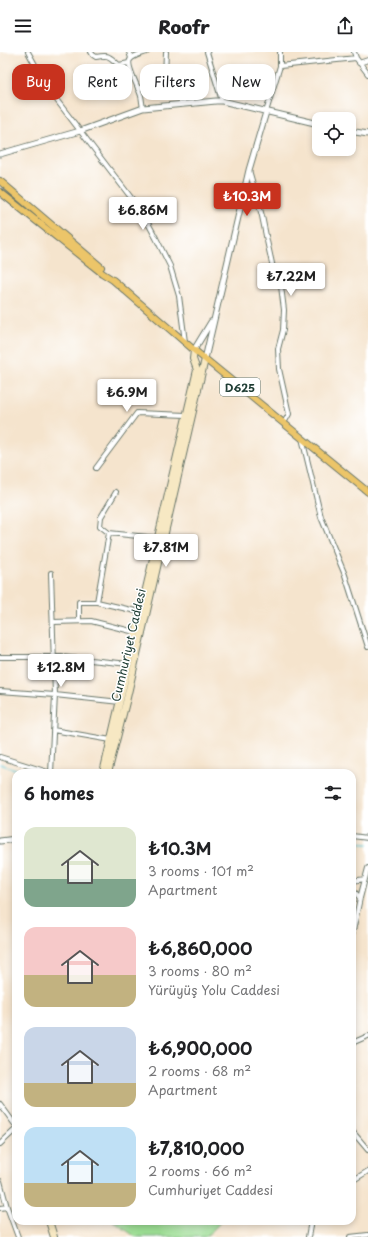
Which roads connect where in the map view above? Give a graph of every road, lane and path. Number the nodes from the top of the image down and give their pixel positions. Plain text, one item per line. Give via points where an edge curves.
1 (28, 52) edge
2 (91, 52) edge
3 (130, 52) edge
4 (146, 52) edge
5 (166, 52) edge
6 (207, 52) edge
7 (280, 52) edge
8 (354, 52) edge
9 (131, 58) junction
10 (356, 58) junction
11 (368, 60) edge
12 (359, 63) junction
13 (118, 64) edge
14 (129, 64) edge
15 (280, 66) junction
16 (132, 74) edge
17 (368, 74) edge
18 (138, 89) junction
19 (222, 101) junction
20 (143, 108) junction
21 (266, 112) junction
22 (312, 122) edge
23 (80, 131) junction
24 (356, 132) edge
25 (368, 134) edge
26 (0, 154) edge
27 (249, 170) junction
28 (0, 181) edge
29 (0, 192) edge
30 (113, 280) junction
31 (214, 318) junction
32 (185, 342) junction
33 (194, 350) junction
34 (205, 359) junction
35 (186, 416) junction
36 (284, 423) junction
37 (302, 437) junction
38 (96, 468) dead end
39 (116, 492) dead end
40 (368, 492) edge
41 (109, 533) junction
42 (157, 538) junction
43 (51, 573) dead end
44 (97, 602) junction
45 (140, 612) junction
46 (79, 621) junction
47 (53, 622) junction
48 (135, 632) junction
49 (368, 647) edge
50 (0, 657) edge
51 (54, 657) junction
52 (131, 665) junction
53 (0, 692) edge
54 (55, 695) junction
55 (120, 702) junction
56 (53, 730) junction
57 (111, 740) junction
58 (0, 757) edge
59 (38, 769) edge
60 (51, 769) edge
61 (104, 769) edge
62 (109, 769) edge
63 (356, 836) edge
64 (368, 838) edge
65 (12, 840) edge
66 (0, 841) edge
67 (368, 868) edge
68 (365, 879) junction
69 (356, 880) edge
70 (356, 894) edge
71 (360, 898) junction
72 (356, 917) edge
73 (368, 1036) edge
74 (356, 1041) edge
75 (0, 1104) edge
76 (12, 1122) edge
77 (12, 1132) edge
78 (356, 1136) edge
79 (0, 1144) edge
80 (368, 1150) edge
81 (368, 1171) edge
82 (356, 1179) edge
83 (0, 1181) edge
84 (7, 1207) junction
85 (0, 1208) edge
86 (12, 1221) edge
87 (14, 1225) edge
88 (50, 1225) edge
89 (310, 1225) edge
90 (368, 1234) edge
91 (18, 1237) edge
92 (54, 1237) edge
93 (308, 1237) edge
94 (350, 1237) edge

1 - 23 street via 48,90
2 - 13 street via 96,57 110,56
3 - 9 street
4 - 9 street
5 - 18 street via 165,76
6 - 19 street
7 - 15 street
8 - 10 street
9 - 14 street
10 - 12 street
10 - 15 street
11 - 12 street
12 - 17 street
15 - 21 street
16 - 18 street
18 - 20 street
19 - 20 street
19 - 21 street
20 - 23 street
21 - 22 street
21 - 27 street
23 - 26 street
23 - 32 street via 142,212 170,266 179,296
24 - 25 street
27 - 31 street
27 - 36 street via 273,268 281,286 284,310 283,330 278,349 279,369 289,414
28 - 30 main road, D625 via 105,270
29 - 30 main road, D625
30 - 32 main road, D625
31 - 33 street
31 - 34 street
32 - 33 main road, D625
33 - 34 main road, D625
33 - 35 main road, Cumhuriyet Caddesi via 192,359 197,370
34 - 36 main road, D625
34 - 52 main road, Cumhuriyet Caddesi
35 - 38 street via 137,413
35 - 42 main road, Cumhuriyet Caddesi
36 - 37 main road, D625
37 - 40 main road, D625
37 - 49 street via 321,517 345,575
39 - 41 street via 101,517 100,526
41 - 42 street
41 - 44 street
42 - 45 main road, Cumhuriyet Caddesi
43 - 47 street
44 - 45 street
44 - 46 street via 79,602
45 - 48 main road, Cumhuriyet Caddesi
46 - 47 street
46 - 48 street via 90,621
47 - 51 street
48 - 52 main road, Cumhuriyet Caddesi
50 - 51 street
51 - 52 street
51 - 54 street
52 - 55 main road, Cumhuriyet Caddesi
52 - 62 main road, Cumhuriyet Caddesi via 126,702
53 - 54 street
54 - 55 street
54 - 56 street
55 - 57 main road, Cumhuriyet Caddesi
56 - 57 street
56 - 60 street
57 - 61 main road, Cumhuriyet Caddesi
58 - 59 street
63 - 64 street
65 - 66 street
67 - 68 street
68 - 69 street
68 - 71 street
70 - 71 street
71 - 72 street
73 - 74 street
75 - 76 street
77 - 79 street
78 - 80 street
81 - 82 street
83 - 84 street
84 - 85 street
84 - 86 street
87 - 91 street
88 - 92 main road
89 - 93 street
90 - 94 street

